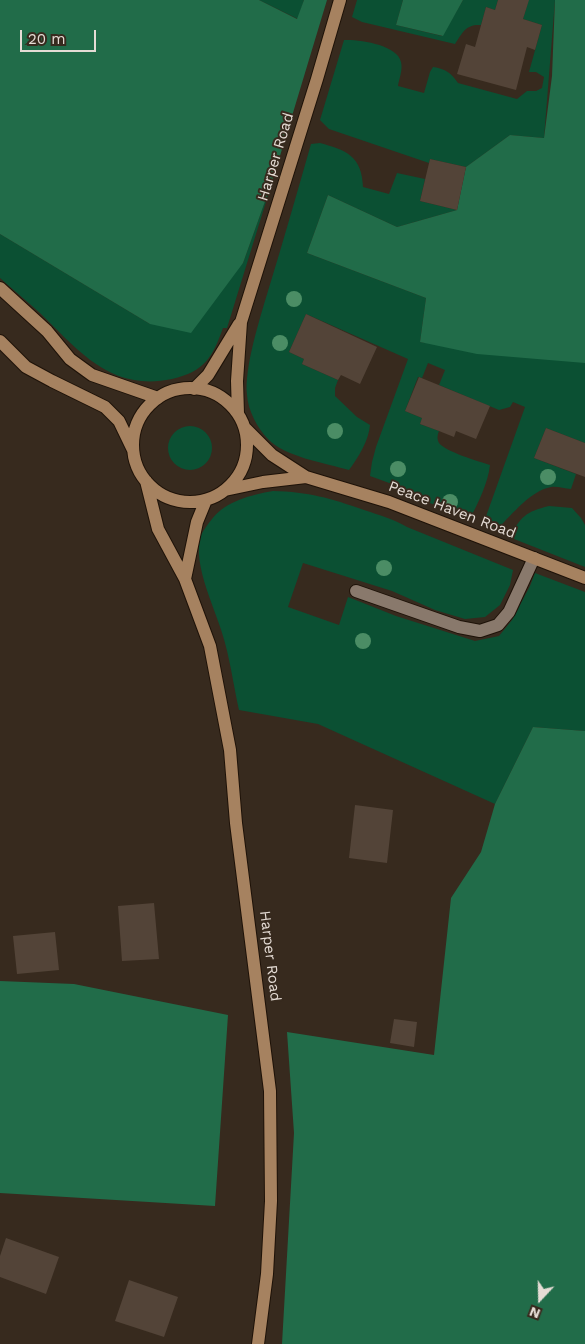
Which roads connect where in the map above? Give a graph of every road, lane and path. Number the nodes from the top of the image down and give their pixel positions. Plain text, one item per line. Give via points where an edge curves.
1 (340, 0) edge
2 (0, 288) edge
3 (241, 322) junction
4 (0, 340) edge
5 (194, 388) junction
6 (158, 398) junction
7 (238, 414) junction
8 (245, 428) junction
9 (134, 452) junction
10 (306, 477) junction
11 (146, 481) junction
12 (225, 490) junction
13 (206, 500) junction
14 (534, 558) junction
15 (585, 578) edge
16 (185, 579) junction
17 (356, 591) dead end
18 (258, 1344) edge

1 - 3 main road, Harper Road
2 - 6 main road via 47,331 70,359 92,375
3 - 5 main road, Harper Road via 208,375
3 - 7 main road, Harper Road
4 - 9 main road via 26,367 105,407 119,421
5 - 6 main road
5 - 7 main road via 212,392 227,401
6 - 9 main road via 138,422
7 - 8 main road
8 - 10 main road, Peace Haven Road via 272,455
8 - 12 main road via 245,462 237,478
9 - 11 main road
10 - 12 main road, Peace Haven Road
10 - 14 main road, Peace Haven Road via 389,502
11 - 13 main road via 173,499
11 - 16 main road, Harper Road via 158,529
12 - 13 main road
13 - 16 main road via 197,522
14 - 15 main road, Peace Haven Road
14 - 17 lane via 509,612 498,625 480,631 458,627
16 - 18 main road, Harper Road via 210,646 230,750 236,824 270,1090 271,1201 267,1274

